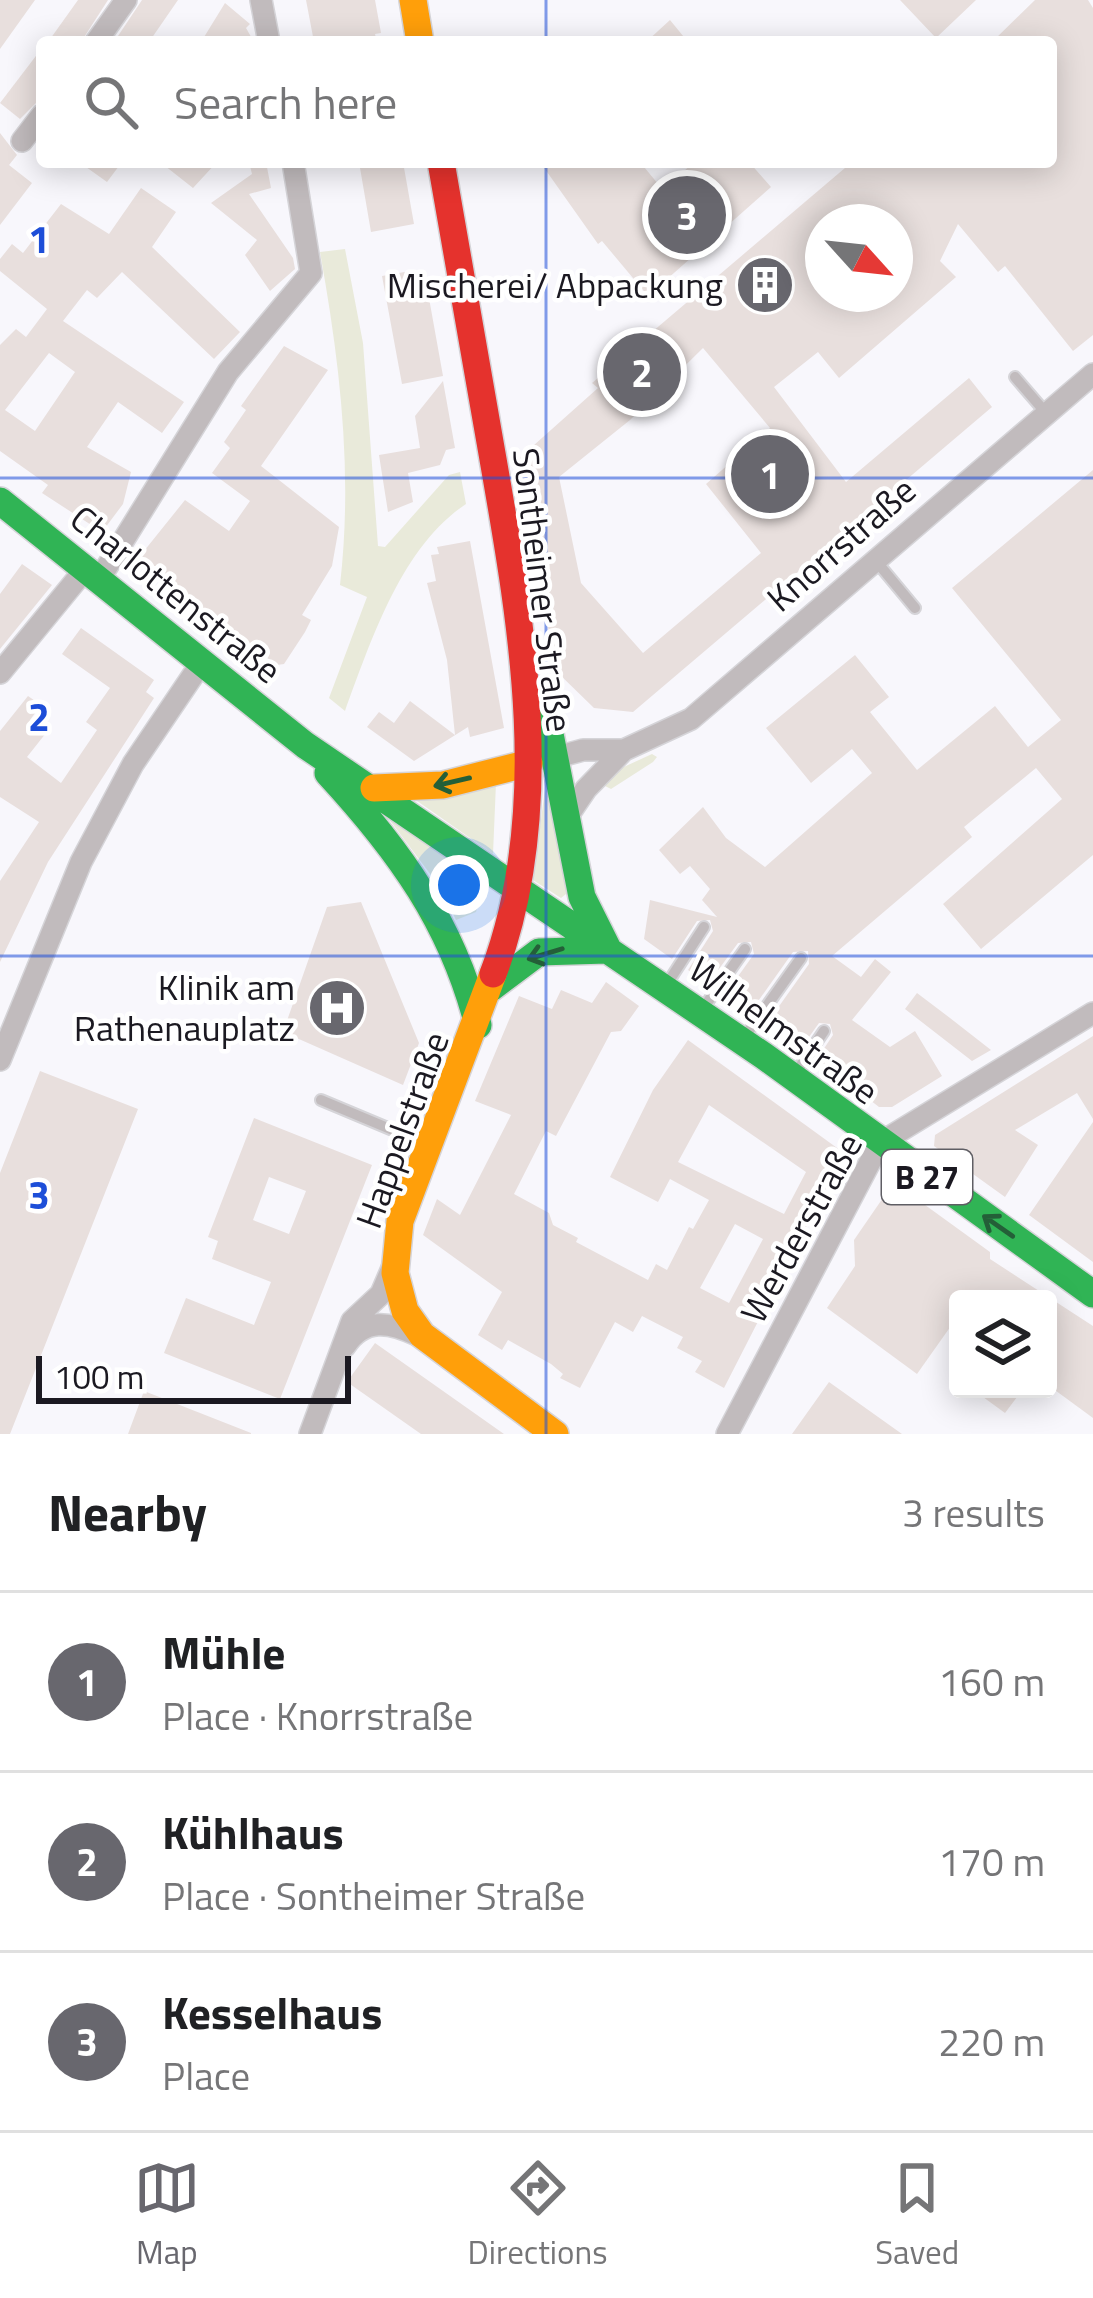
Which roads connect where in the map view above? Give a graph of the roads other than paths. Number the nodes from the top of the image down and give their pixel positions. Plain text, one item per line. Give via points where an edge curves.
1 (126, 0) edge
2 (261, 0) edge
3 (413, 0) edge
4 (100, 36) edge
5 (268, 36) edge
6 (419, 36) edge
7 (36, 123) edge
8 (22, 141) dead end
9 (293, 168) edge
10 (441, 168) edge
11 (1093, 374) edge
12 (1015, 377) dead end
13 (1046, 413) junction
14 (0, 501) edge
15 (874, 558) junction
16 (93, 573) junction
17 (915, 608) dead end
18 (202, 662) junction
19 (0, 673) edge
20 (305, 745) junction
21 (624, 749) junction
22 (541, 760) junction
23 (374, 788) junction
24 (566, 820) junction
25 (519, 890) junction
26 (704, 926) dead end
27 (745, 949) dead end
28 (609, 950) junction
29 (801, 958) dead end
30 (664, 988) junction
31 (490, 989) junction
32 (700, 1012) junction
33 (1093, 1013) edge
34 (478, 1025) junction
35 (824, 1031) dead end
36 (753, 1048) junction
37 (0, 1060) edge
38 (793, 1077) junction
39 (322, 1100) dead end
40 (880, 1143) junction
41 (429, 1145) junction
42 (394, 1259) junction
43 (1093, 1294) edge
44 (434, 1345) junction
45 (345, 1346) junction
46 (310, 1434) edge
47 (555, 1434) edge
48 (728, 1434) edge

1 - 4 street
2 - 5 street
3 - 6 main road
7 - 8 street
9 - 16 street via 311,273 228,372
10 - 22 main road, Sontheimer Straße
11 - 13 street, Knorrstraße
12 - 13 lane
13 - 15 street, Knorrstraße
14 - 16 main road, Charlottenstraße
15 - 17 lane
15 - 21 street, Knorrstraße via 691,719
16 - 18 main road, Charlottenstraße
16 - 19 street
18 - 20 main road, Charlottenstraße
18 - 37 street via 88,848
20 - 23 main road, Charlottenstraße
20 - 34 main road, Charlottenstraße via 424,883
21 - 22 street, Knorrstraße
21 - 24 street, Knorrstraße
22 -> 23 main road via 443,785
22 - 24 main road, Wilhelmstraße
22 - 25 main road, Sontheimer Straße
23 - 25 main road, Charlottenstraße
24 - 28 main road, Wilhelmstraße via 582,897
25 - 28 main road, Wilhelmstraße
25 - 31 main road, Sontheimer Straße
26 - 30 lane
27 - 32 lane
28 - 30 main road, Wilhelmstraße
28 -> 31 main road via 539,952
29 - 36 lane
30 - 32 main road, Wilhelmstraße
31 - 34 main road, Sontheimer Straße
32 - 36 main road, Wilhelmstraße
33 - 40 street, Werderstraße
34 - 41 main road, Happelstraße
35 - 38 lane
36 - 38 main road, Wilhelmstraße / B 27
38 - 40 main road, Wilhelmstraße / B 27
39 - 41 lane
43 -> 40 main road, Wilhelmstraße / B 27
40 - 48 street, Werderstraße
41 - 42 main road, Happelstraße
42 - 44 main road, Happelstraße via 404,1311
42 - 45 street, Happelstraße via 386,1288 352,1321
44 - 45 street via 377,1324
44 - 47 main road, Happelstraße
45 - 46 street, Happelstraße

